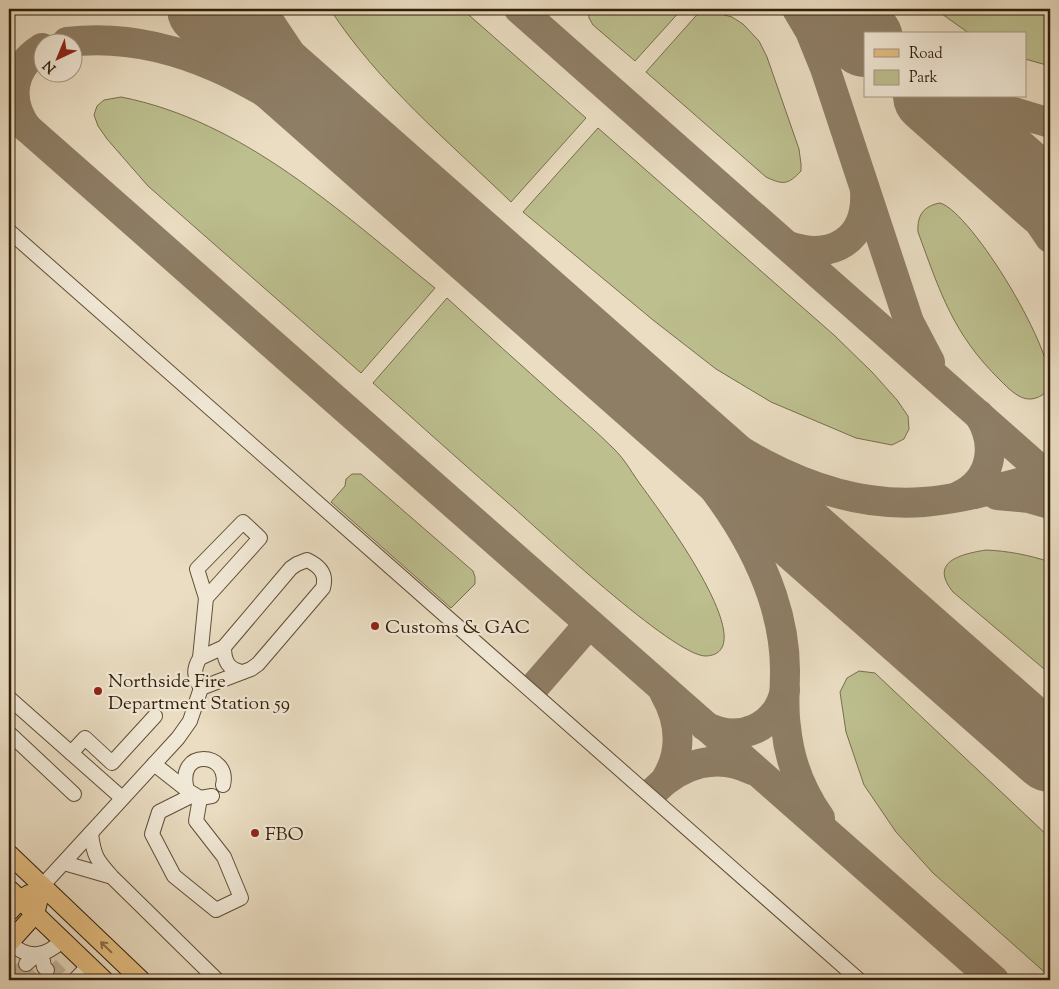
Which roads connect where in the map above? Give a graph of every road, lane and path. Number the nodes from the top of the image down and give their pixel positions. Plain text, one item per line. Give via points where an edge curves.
1 (9, 231) edge
2 (206, 598) junction
3 (224, 647) junction
4 (200, 658) junction
5 (242, 672) junction
6 (201, 688) junction
7 (9, 698) edge
8 (155, 716) dead end
9 (9, 733) edge
10 (71, 753) junction
11 (154, 764) junction
12 (223, 785) dead end
13 (74, 794) dead end
14 (198, 795) junction
15 (122, 798) junction
16 (91, 834) junction
17 (9, 854) edge
18 (64, 863) junction
19 (112, 877) junction
20 (42, 886) junction
21 (12, 900) edge
22 (35, 914) junction
23 (62, 940) junction
24 (9, 943) edge
25 (89, 965) junction
26 (69, 980) edge
27 (104, 980) edge
28 (141, 980) edge
29 (217, 980) edge
30 (859, 980) edge

1 - 30 street
2 - 2 street via 260,538 242,522 197,569
2 - 4 street
3 - 4 street
3 - 5 street via 229,666
3 - 5 street via 291,568 307,560 323,571 323,588 258,664
4 - 6 street via 195,678
5 - 6 street
6 - 11 street via 190,721
7 - 10 street
8 - 10 street via 112,763 85,738
9 - 13 street
10 - 15 street
11 - 14 street
11 - 15 street
12 - 14 street via 223,772 218,764 204,758 195,760 185,772 184,781
14 - 14 street via 159,812 152,834 174,876 216,910 241,898 224,857 196,821
15 - 16 street
16 - 18 street
16 - 19 street via 95,857
17 - 20 main road
18 - 19 street
18 - 20 street
19 - 29 street
20 - 21 main road
20 - 22 main road
28 -> 20 main road
21 - 22 main road
22 - 23 main road
22 - 24 main road
23 - 24 street via 36,963
23 - 25 main road
25 - 26 street
25 - 27 main road

